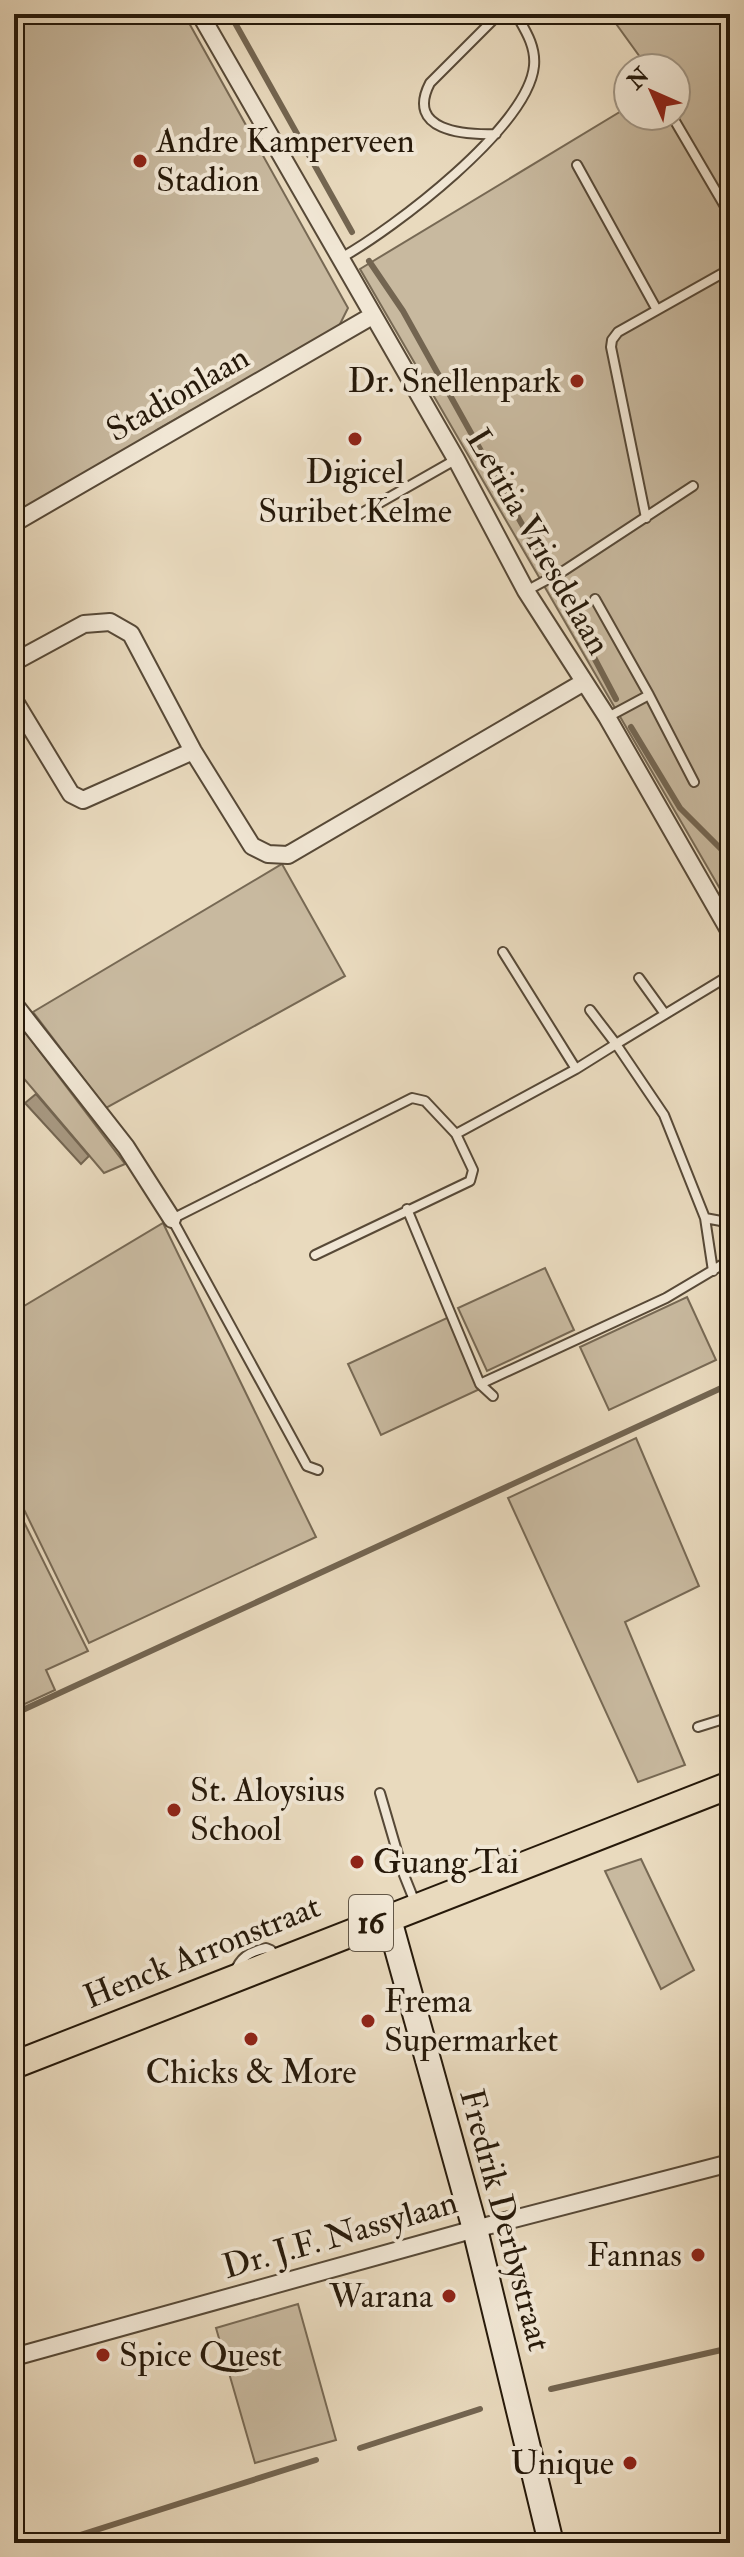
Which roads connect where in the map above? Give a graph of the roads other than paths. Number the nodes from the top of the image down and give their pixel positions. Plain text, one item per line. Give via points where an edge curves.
1 (200, 14) edge
2 (499, 14) edge
3 (516, 14) edge
4 (681, 132) edge
5 (496, 134) junction
6 (577, 165) dead end
7 (730, 215) edge
8 (339, 259) junction
9 (730, 269) edge
10 (657, 310) junction
11 (372, 316) junction
12 (456, 459) junction
13 (693, 486) dead end
14 (353, 518) dead end
15 (646, 518) junction
16 (14, 523) edge
17 (526, 591) junction
18 (595, 599) dead end
19 (14, 662) edge
20 (584, 682) junction
21 (649, 695) junction
22 (14, 700) edge
23 (607, 717) junction
24 (193, 751) junction
25 (694, 782) dead end
26 (730, 932) edge
27 (503, 952) dead end
28 (730, 975) edge
29 (639, 978) dead end
30 (14, 1004) edge
31 (590, 1010) dead end
32 (665, 1014) junction
33 (616, 1044) junction
34 (576, 1069) junction
35 (456, 1134) junction
36 (407, 1209) junction
37 (705, 1218) junction
38 (172, 1219) junction
39 (730, 1229) edge
40 (315, 1255) dead end
41 (730, 1260) edge
42 (713, 1271) junction
43 (480, 1384) junction
44 (493, 1396) dead end
45 (318, 1470) dead end
46 (730, 1717) edge
47 (698, 1727) dead end
48 (730, 1785) edge
49 (380, 1793) dead end
50 (417, 1905) junction
51 (388, 1916) junction
52 (14, 2065) edge
53 (730, 2163) edge
54 (475, 2229) junction
55 (14, 2357) edge
56 (551, 2543) edge

1 - 8 street, Letitia Vriesdelaan
2 - 5 lane via 424,95 427,115 443,130
3 - 5 lane via 533,47 535,64 514,113
4 - 7 lane
5 - 8 lane via 374,240
6 - 10 lane
8 - 11 street, Letitia Vriesdelaan
9 - 10 lane
10 - 15 lane via 618,332 611,347
11 - 12 street, Letitia Vriesdelaan
11 - 16 street, Stadionlaan
12 - 14 lane
12 - 17 street, Letitia Vriesdelaan
13 - 15 lane
15 - 17 lane
17 - 20 street, Letitia Vriesdelaan
18 - 21 lane
19 - 24 street via 84,624 110,622 131,634
20 - 23 street, Letitia Vriesdelaan
20 - 24 street via 288,855 252,846
21 - 23 lane
21 - 25 lane
22 - 24 street via 71,794 83,800
23 - 26 street, Letitia Vriesdelaan
27 - 34 lane
28 - 32 lane
29 - 32 lane
30 - 38 street via 126,1147
31 - 33 lane
32 - 33 lane
33 - 34 lane
33 - 37 lane via 664,1115
34 - 35 lane
35 - 36 lane via 473,1170 470,1181
35 - 38 lane via 425,1101 412,1098
36 - 40 lane
36 - 43 lane
37 - 39 lane
37 - 42 lane
38 - 45 lane via 307,1466
41 - 42 lane
42 - 43 lane
43 - 44 lane
46 - 47 lane
48 - 50 main road, Henck Arronstraat / 16
49 - 50 lane
50 - 51 main road, Henck Arronstraat / 16
51 - 52 main road, Henck Arronstraat / 16
51 - 54 main road, Fredrik Derbystraat
53 - 54 street, Dr. J.F. Nassylaan
54 - 55 street, Dr. J.F. Nassylaan
54 - 56 main road, Fredrik Derbystraat

